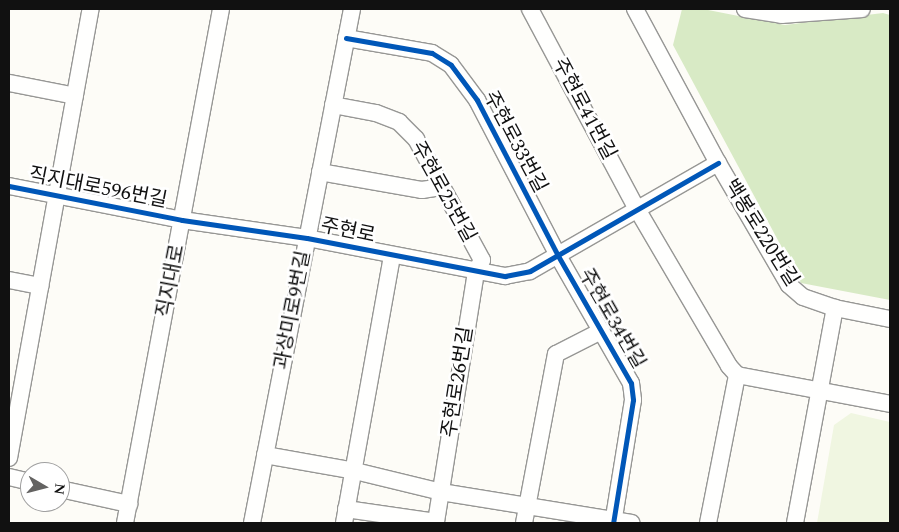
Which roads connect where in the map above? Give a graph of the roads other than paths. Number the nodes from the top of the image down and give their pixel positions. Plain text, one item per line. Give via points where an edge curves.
1 (91, 9) edge
2 (221, 9) edge
3 (352, 9) edge
4 (530, 9) edge
5 (635, 9) edge
6 (745, 9) edge
7 (862, 9) edge
8 (346, 38) junction
9 (9, 83) edge
10 (75, 96) junction
11 (333, 105) junction
12 (718, 163) junction
13 (320, 172) junction
14 (9, 186) edge
15 (441, 187) junction
16 (56, 196) junction
17 (637, 209) junction
18 (182, 220) junction
19 (307, 238) junction
20 (557, 254) junction
21 (392, 256) junction
22 (476, 272) junction
23 (9, 280) edge
24 (40, 286) junction
25 (835, 308) junction
26 (890, 319) edge
27 (602, 331) junction
28 (737, 375) junction
29 (16, 382) edge
30 (820, 390) junction
31 (890, 404) edge
32 (265, 455) junction
33 (9, 458) edge
34 (355, 471) junction
35 (70, 491) edge
36 (440, 492) junction
37 (129, 504) junction
38 (528, 505) junction
39 (345, 516) edge
40 (613, 521) edge
41 (125, 523) edge
42 (252, 523) edge
43 (436, 523) edge
44 (524, 523) edge
45 (632, 523) edge
46 (708, 523) edge
47 (795, 523) edge

1 - 10 street
2 - 18 street, 직지대로
3 - 8 street, 과상미로9번길
4 - 17 street, 주현로41번길
5 - 12 street, 백봉로220번길
6 - 7 street via 782,15
8 - 11 street, 과상미로9번길
8 - 20 street, 주현로33번길 via 432,53 451,65 477,100
9 - 10 street
10 - 16 street
11 - 13 street, 과상미로9번길
11 - 15 street, 주현로25번길 via 376,113 399,122 416,139
12 - 17 street, 주현로
12 - 25 street, 백봉로220번길 via 789,285 803,297
13 - 15 street via 422,190
13 - 19 street, 과상미로9번길
14 - 16 street, 직지대로596번길
15 - 22 street, 주현로25번길 via 482,260
16 - 18 street, 직지대로596번길
16 - 24 street
17 - 20 street, 주현로
17 - 28 street, 주현로41번길
18 - 19 street, 주현로
18 - 37 street, 직지대로
19 - 21 street, 주현로
19 - 32 street, 과상미로9번길
20 - 22 street, 주현로 via 530,271 505,276
20 - 27 street, 주현로34번길
21 - 22 street, 주현로
21 - 34 street
22 - 36 street, 주현로26번길
23 - 24 street
24 - 29 street
25 - 26 street, 백봉로220번길
25 - 30 street
27 - 38 street via 556,354
27 - 40 street, 주현로34번길 via 631,383 633,400
28 - 30 street
28 - 46 street
29 - 33 street
30 - 31 street
30 - 47 street
32 - 34 street
32 - 42 street, 과상미로9번길
34 - 36 street
34 - 39 street
35 - 37 street
36 - 38 street
36 - 43 street, 주현로26번길
37 - 41 street, 직지대로
38 - 40 street
38 - 44 street
39 - 43 street
40 - 45 street

